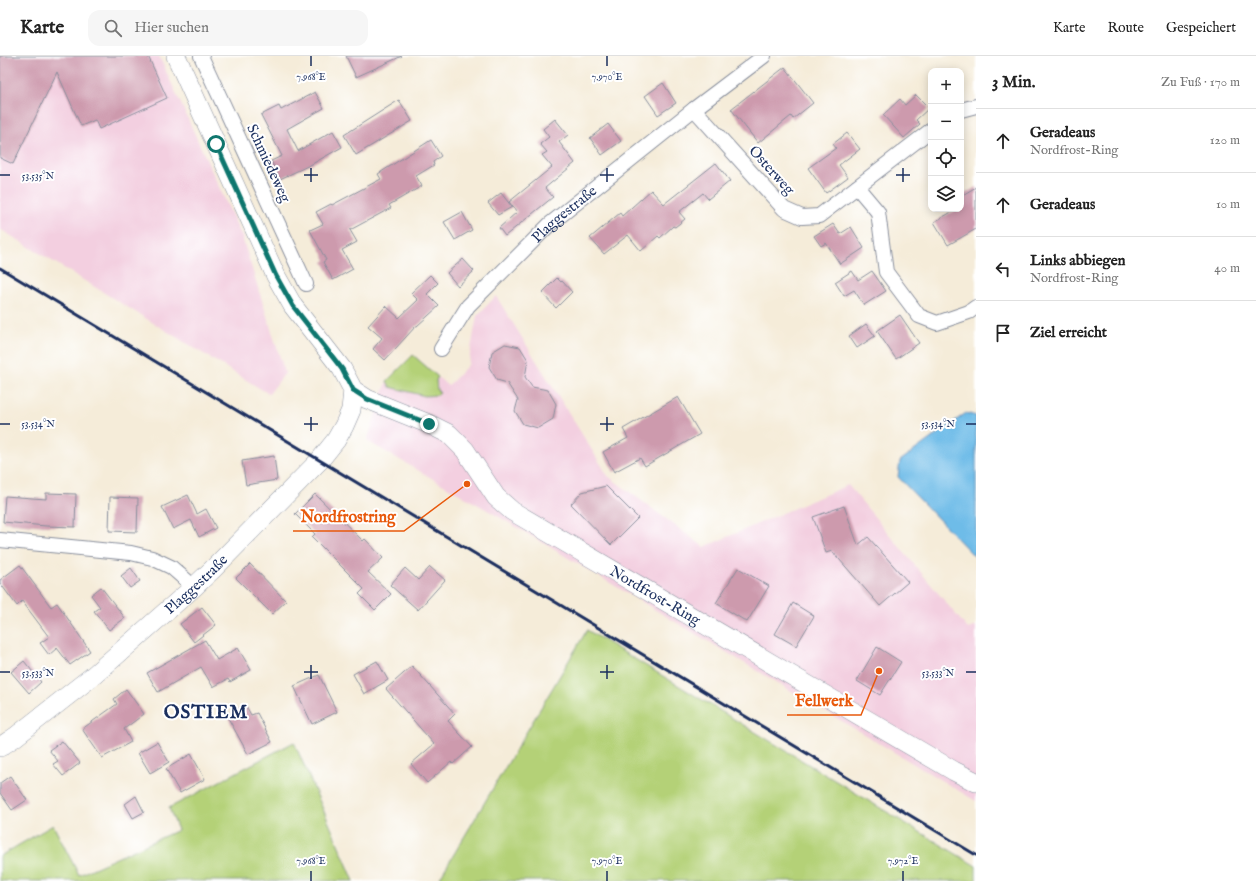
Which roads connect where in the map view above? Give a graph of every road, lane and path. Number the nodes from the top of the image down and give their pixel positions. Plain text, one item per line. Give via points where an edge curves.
1 (176, 56) edge
2 (201, 56) edge
3 (764, 56) edge
4 (976, 106) edge
5 (694, 109) junction
6 (964, 109) edge
7 (928, 132) edge
8 (857, 188) junction
9 (306, 284) dead end
10 (976, 307) edge
11 (442, 349) dead end
12 (353, 390) junction
13 (0, 540) edge
14 (194, 587) junction
15 (0, 746) edge
16 (976, 782) edge

1 - 12 street via 276,276 293,306 342,369
2 - 9 street, Schmiedeweg
3 - 5 street, Plaggestraße
4 - 6 street
5 - 8 street, Osterweg via 784,209 802,217 820,216
5 - 11 street, Plaggestraße via 550,224 468,306
7 - 8 street, Osterweg
8 - 10 street via 878,212 886,272 919,316 937,323
12 - 14 street, Plaggestraße via 351,410 344,426 320,460
12 - 16 street, Nordfrost-Ring via 367,399 449,434 465,450 496,497 512,511
13 - 14 street via 131,553 152,558 170,567
14 - 15 street, Plaggestraße via 94,674

